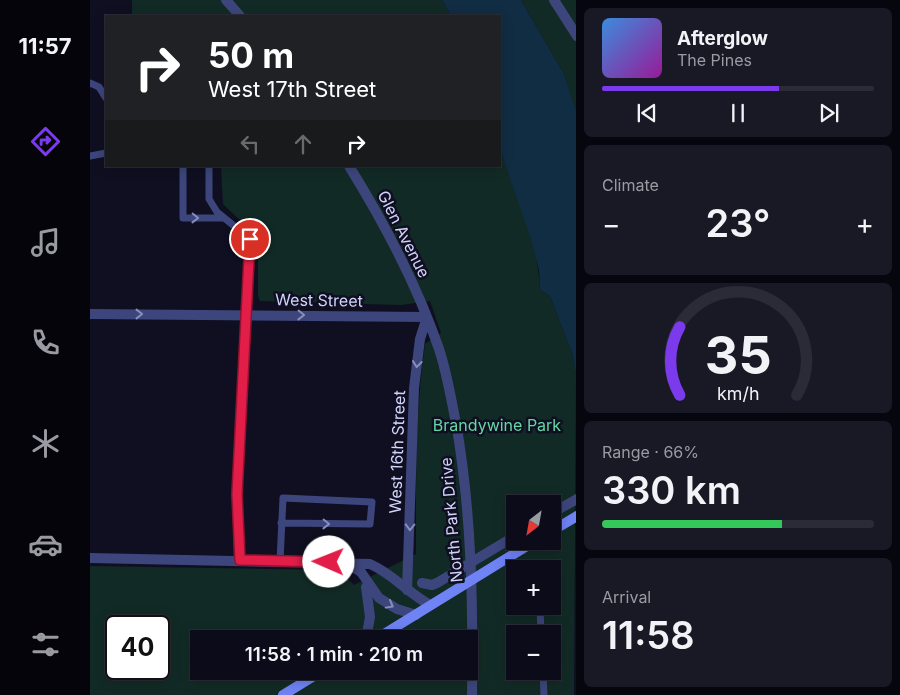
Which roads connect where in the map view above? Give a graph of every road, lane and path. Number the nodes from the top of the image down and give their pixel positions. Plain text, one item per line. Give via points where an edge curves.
1 (226, 0) edge
2 (554, 0) edge
3 (239, 15) edge
4 (576, 36) edge
5 (90, 83) edge
6 (105, 92) edge
7 (105, 153) edge
8 (90, 156) edge
9 (183, 167) edge
10 (209, 167) edge
11 (350, 167) edge
12 (224, 218) junction
13 (250, 239) joint
14 (90, 314) edge
15 (244, 314) junction
16 (427, 317) junction
17 (576, 499) edge
18 (561, 508) edge
19 (576, 516) edge
20 (281, 523) junction
21 (561, 525) edge
22 (506, 541) edge
23 (520, 550) edge
24 (90, 558) edge
25 (240, 560) junction
26 (280, 561) junction
27 (346, 562) junction
28 (361, 572) junction
29 (427, 584) dead end
30 (407, 590) junction
31 (430, 605) junction
32 (416, 615) junction
33 (368, 630) edge
34 (391, 630) edge
35 (307, 680) edge
36 (543, 680) edge
37 (283, 695) edge
38 (472, 695) edge
39 (544, 695) edge

1 - 3 street
2 - 4 street
5 - 6 lane
7 - 8 lane
9 -> 12 lane via 183,218
10 - 12 lane via 209,199
11 - 16 street, Glen Avenue via 374,205
12 - 13 lane
13 - 15 street
14 -> 15 street, West Street
15 -> 16 street, West Street
15 - 25 street via 237,494
16 -> 30 street, West 16th Street via 420,339 414,388
16 - 38 street, North Park Drive via 449,386 462,459 472,550
17 - 18 street
19 - 21 main road
20 -> 20 lane via 370,524 372,502 283,498
20 - 26 lane
22 - 29 street
23 - 31 main road
24 - 25 street
25 - 26 street
26 - 27 street
27 - 28 street
27 - 30 street via 370,564
28 -> 32 street via 379,598
28 - 33 street via 369,596
30 - 31 street
31 - 32 main road
32 - 34 main road
35 - 37 main road
36 - 39 lane

